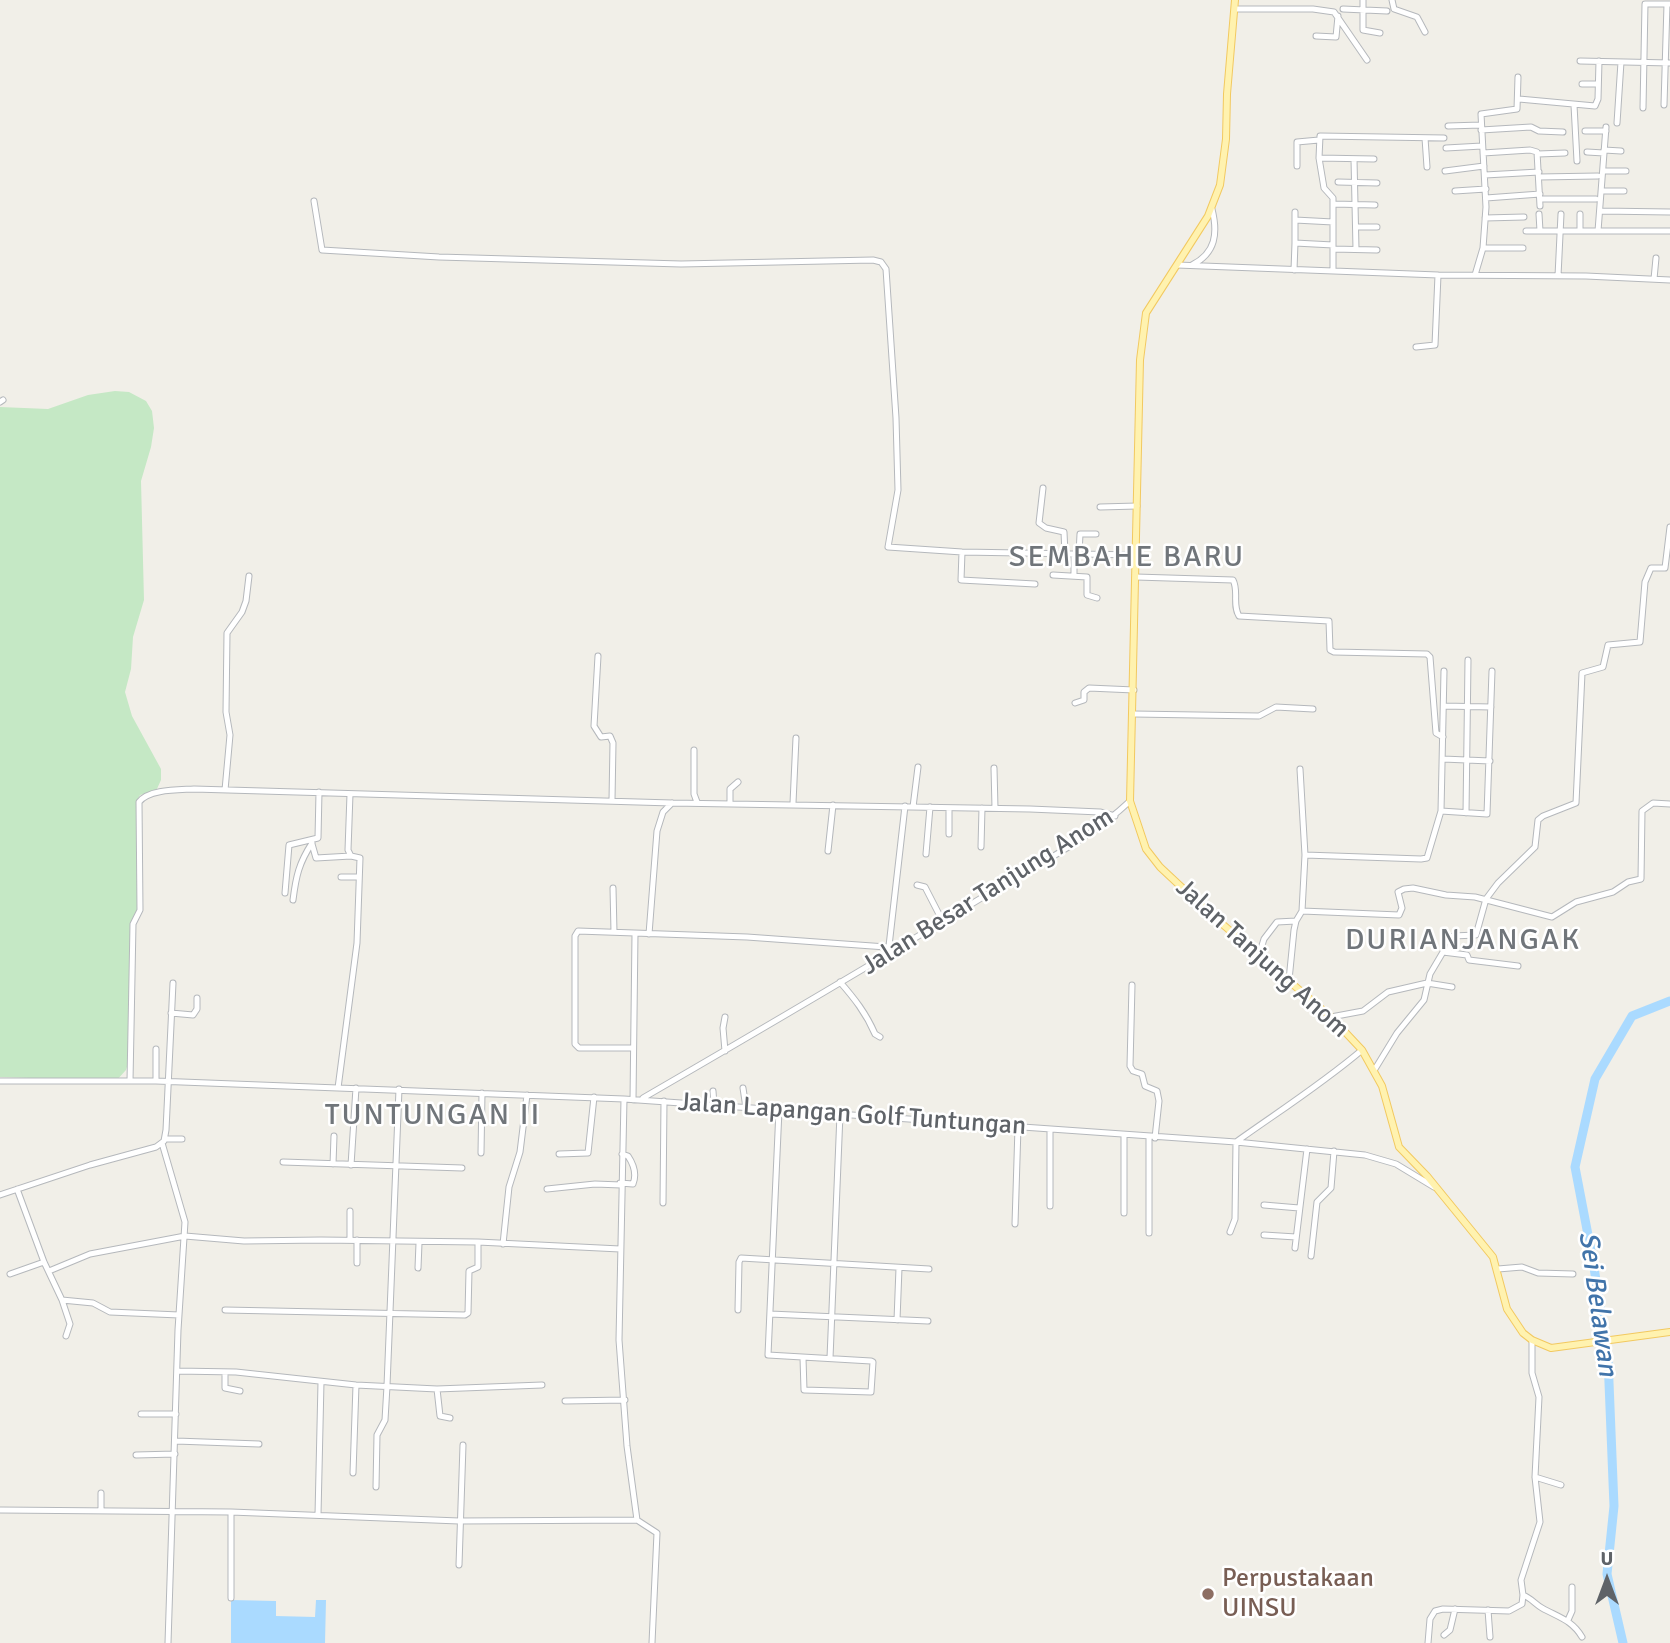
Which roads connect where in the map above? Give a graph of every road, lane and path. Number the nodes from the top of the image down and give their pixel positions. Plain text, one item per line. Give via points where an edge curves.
1 (1236, 0) edge
2 (1363, 0) edge
3 (1392, 0) edge
4 (1669, 4) edge
5 (1235, 9) junction
6 (1343, 9) dead end
7 (1363, 10) junction
8 (1387, 10) dead end
9 (1338, 16) junction
10 (1425, 32) dead end
11 (1380, 33) dead end
12 (1316, 36) dead end
13 (1367, 60) dead end
14 (1580, 61) dead end
15 (1599, 61) junction
16 (1621, 62) junction
17 (1644, 63) junction
18 (1668, 63) edge
19 (1518, 77) dead end
20 (1582, 83) dead end
21 (1598, 84) junction
22 (1519, 99) junction
23 (1574, 105) junction
24 (1664, 105) dead end
25 (1643, 108) dead end
26 (1617, 123) dead end
27 (1448, 127) dead end
28 (1481, 127) junction
29 (1585, 131) dead end
30 (1563, 132) dead end
31 (1425, 138) junction
32 (1444, 138) dead end
33 (1319, 140) junction
34 (1446, 148) dead end
35 (1483, 149) junction
36 (1621, 151) dead end
37 (1587, 152) dead end
38 (1604, 152) junction
39 (1565, 153) dead end
40 (1538, 154) junction
41 (1319, 158) junction
42 (1354, 159) junction
43 (1374, 159) dead end
44 (1577, 161) dead end
45 (1297, 166) dead end
46 (1484, 166) junction
47 (1427, 167) dead end
48 (1445, 171) dead end
49 (1626, 171) dead end
50 (1601, 173) junction
51 (1539, 174) junction
52 (1485, 175) junction
53 (1338, 182) dead end
54 (1356, 183) junction
55 (1377, 183) dead end
56 (1486, 189) junction
57 (1455, 191) dead end
58 (1602, 191) junction
59 (1623, 191) dead end
60 (1486, 198) junction
61 (1596, 199) dead end
62 (1540, 200) junction
63 (314, 201) dead end
64 (1334, 204) junction
65 (1356, 205) junction
66 (1376, 205) dead end
67 (1212, 209) junction
68 (1601, 211) junction
69 (1295, 212) dead end
70 (1670, 212) edge
71 (1539, 214) dead end
72 (1561, 214) dead end
73 (1580, 214) dead end
74 (1524, 217) dead end
75 (1485, 218) junction
76 (1295, 220) junction
77 (1333, 222) junction
78 (1356, 226) junction
79 (1377, 227) dead end
80 (1562, 230) junction
81 (1580, 230) junction
82 (1526, 231) dead end
83 (1540, 231) junction
84 (1598, 231) junction
85 (1670, 231) edge
86 (1295, 243) junction
87 (1333, 247) junction
88 (1483, 248) junction
89 (1523, 248) dead end
90 (1356, 249) junction
91 (1377, 250) dead end
92 (1656, 258) dead end
93 (1177, 265) junction
94 (1189, 267) junction
95 (1294, 270) junction
96 (1333, 271) junction
97 (1438, 275) junction
98 (1475, 275) junction
99 (1558, 276) junction
100 (1654, 279) junction
101 (1670, 280) edge
102 (1416, 347) dead end
103 (1043, 488) dead end
104 (1137, 506) junction
105 (1100, 507) dead end
106 (1670, 527) edge
107 (1096, 534) dead end
108 (962, 552) junction
109 (1065, 554) junction
110 (1077, 554) junction
111 (1137, 555) junction
112 (1053, 575) dead end
113 (249, 576) dead end
114 (1074, 576) junction
115 (1136, 578) junction
116 (1035, 584) dead end
117 (1097, 598) dead end
118 (598, 656) dead end
119 (1468, 660) dead end
120 (1444, 671) dead end
121 (1492, 671) dead end
122 (1134, 690) junction
123 (1074, 703) dead end
124 (1444, 706) junction
125 (1469, 707) junction
126 (1491, 707) junction
127 (1313, 709) dead end
128 (1134, 714) junction
129 (796, 737) dead end
130 (1443, 737) junction
131 (694, 750) dead end
132 (1443, 759) junction
133 (1467, 760) junction
134 (1490, 761) junction
135 (918, 767) dead end
136 (994, 768) dead end
137 (1300, 769) dead end
138 (738, 782) dead end
139 (225, 790) junction
140 (319, 792) junction
141 (350, 794) junction
142 (612, 800) junction
143 (697, 802) junction
144 (1130, 802) junction
145 (672, 803) junction
146 (730, 803) junction
147 (793, 803) junction
148 (1670, 804) edge
149 (833, 805) junction
150 (905, 806) junction
151 (913, 807) junction
152 (930, 807) junction
153 (949, 808) junction
154 (982, 808) junction
155 (995, 808) junction
156 (1441, 811) junction
157 (1466, 813) junction
158 (1115, 816) junction
159 (949, 834) dead end
160 (312, 842) junction
161 (981, 847) dead end
162 (828, 851) dead end
163 (926, 854) dead end
164 (1305, 855) junction
165 (351, 856) junction
166 (341, 877) dead end
167 (359, 877) junction
168 (917, 885) dead end
169 (613, 888) dead end
170 (285, 893) dead end
171 (1486, 899) junction
172 (293, 900) dead end
173 (1302, 911) junction
174 (1296, 921) junction
175 (943, 922) junction
176 (614, 932) junction
177 (635, 934) junction
178 (649, 934) junction
179 (889, 946) junction
180 (900, 948) junction
181 (1449, 951) junction
182 (1259, 954) junction
183 (1518, 966) dead end
184 (1289, 979) junction
185 (840, 982) junction
186 (173, 983) dead end
187 (1427, 984) junction
188 (1132, 985) dead end
189 (1452, 987) dead end
190 (197, 998) dead end
191 (171, 1013) junction
192 (725, 1017) dead end
193 (1331, 1017) junction
194 (880, 1037) dead end
195 (632, 1048) junction
196 (156, 1049) dead end
197 (1362, 1050) junction
198 (725, 1051) junction
199 (1375, 1069) junction
200 (0, 1081) edge
201 (130, 1081) junction
202 (156, 1081) junction
203 (167, 1082) junction
204 (743, 1087) dead end
205 (338, 1088) junction
206 (356, 1088) junction
207 (399, 1089) junction
208 (713, 1091) dead end
209 (482, 1093) junction
210 (527, 1095) junction
211 (594, 1097) junction
212 (624, 1099) junction
213 (633, 1100) junction
214 (641, 1100) junction
215 (664, 1101) junction
216 (714, 1105) junction
217 (746, 1108) junction
218 (779, 1110) junction
219 (841, 1114) junction
220 (1018, 1127) junction
221 (1050, 1130) junction
222 (1124, 1135) junction
223 (334, 1136) dead end
224 (1152, 1137) junction
225 (182, 1139) dead end
226 (164, 1141) junction
227 (1236, 1142) junction
228 (1307, 1149) junction
229 (1334, 1151) junction
230 (481, 1153) dead end
231 (559, 1154) dead end
232 (622, 1154) junction
233 (283, 1162) dead end
234 (333, 1164) junction
235 (351, 1165) junction
236 (397, 1167) junction
237 (462, 1168) dead end
238 (621, 1184) junction
239 (1434, 1187) junction
240 (17, 1189) junction
241 (547, 1189) dead end
242 (0, 1195) edge
243 (663, 1202) dead end
244 (1264, 1205) dead end
245 (1050, 1206) dead end
246 (1299, 1208) junction
247 (350, 1211) dead end
248 (1124, 1213) dead end
249 (1015, 1224) dead end
250 (1230, 1232) dead end
251 (1149, 1233) dead end
252 (1264, 1235) dead end
253 (184, 1236) junction
254 (1296, 1237) junction
255 (354, 1240) junction
256 (392, 1242) junction
257 (478, 1242) junction
258 (419, 1243) junction
259 (503, 1244) junction
260 (1295, 1248) dead end
261 (620, 1249) junction
262 (1311, 1256) dead end
263 (771, 1261) junction
264 (44, 1262) junction
265 (357, 1263) dead end
266 (834, 1263) junction
267 (418, 1268) dead end
268 (899, 1268) junction
269 (929, 1269) dead end
270 (1498, 1269) junction
271 (50, 1271) junction
272 (10, 1274) dead end
273 (1573, 1274) dead end
274 (62, 1300) junction
275 (225, 1310) dead end
276 (738, 1310) dead end
277 (389, 1314) junction
278 (770, 1314) junction
279 (179, 1315) junction
280 (832, 1316) junction
281 (897, 1320) junction
282 (928, 1321) dead end
283 (1670, 1332) edge
284 (66, 1336) dead end
285 (1532, 1340) junction
286 (803, 1358) junction
287 (830, 1358) junction
288 (177, 1371) junction
289 (225, 1372) junction
290 (321, 1382) junction
291 (356, 1385) junction
292 (542, 1385) dead end
293 (387, 1386) junction
294 (437, 1389) junction
295 (240, 1391) dead end
296 (625, 1400) junction
297 (565, 1401) dead end
298 (141, 1414) dead end
299 (176, 1414) junction
300 (450, 1418) dead end
301 (176, 1441) junction
302 (259, 1444) dead end
303 (463, 1445) dead end
304 (175, 1454) junction
305 (136, 1455) dead end
306 (353, 1473) dead end
307 (1535, 1477) junction
308 (1561, 1485) dead end
309 (376, 1487) dead end
310 (100, 1493) dead end
311 (0, 1510) edge
312 (100, 1511) junction
313 (173, 1512) junction
314 (231, 1512) junction
315 (318, 1515) junction
316 (637, 1520) junction
317 (459, 1521) junction
318 (458, 1565) dead end
319 (1572, 1587) dead end
320 (1523, 1595) junction
321 (231, 1598) dead end
322 (1455, 1609) junction
323 (1488, 1610) junction
324 (1568, 1620) junction
325 (1444, 1634) dead end
326 (1490, 1637) dead end
327 (1582, 1637) dead end
328 (168, 1643) edge
329 (652, 1643) edge
330 (1428, 1643) edge

1 - 5 main road, Jalan Besar Tanjung Anom
2 - 7 street
3 - 10 street via 1392,8 1417,17
4 - 17 street via 1644,4
4 - 18 street
5 - 9 street via 1313,9
5 - 67 main road, Jalan Besar Tanjung Anom via 1226,139
6 - 7 street
7 - 8 street
7 - 11 street via 1363,30
9 - 12 street via 1336,37
9 - 13 street
14 - 15 street
15 - 16 street
15 - 21 street
16 - 17 street
16 - 26 street
17 - 18 street
17 - 25 street
18 - 24 street
19 - 22 street
20 - 21 street
21 - 23 street via 1595,106
22 - 23 street
22 - 28 street via 1515,110 1482,112
23 - 44 street
27 - 28 street
28 - 30 street
28 - 35 street
29 - 38 street via 1606,129
31 - 32 street
31 - 33 street via 1322,135
31 - 47 street
33 - 41 street
33 - 45 street via 1297,142
34 - 35 street
35 - 40 street via 1535,150
35 - 46 street
36 - 38 street
37 - 38 street
38 - 50 street
39 - 40 street
40 - 51 street
41 - 42 street
41 - 64 street via 1324,188
42 - 43 street
42 - 54 street
46 - 48 street
46 - 52 street
49 - 50 street
50 - 51 street
50 - 58 street
51 - 52 street
51 - 62 street
52 - 56 street
53 - 54 street
54 - 55 street
54 - 65 street
56 - 57 street
56 - 60 street
58 - 59 street
58 - 68 street
60 - 62 street
60 - 75 street
61 - 62 street
63 - 108 street via 322,250 681,264 881,262 886,269 898,489 888,547
64 - 65 street
64 - 77 street
65 - 66 street
65 - 78 street
67 - 93 main road, Jalan Besar Tanjung Anom
67 - 94 street via 1216,232 1211,250
68 - 70 street
68 - 84 street
69 - 76 street
71 - 83 street
72 - 80 street
73 - 81 street
74 - 75 street
75 - 88 street
76 - 77 street
76 - 86 street
77 - 87 street
78 - 79 street
78 - 90 street
80 - 81 street
80 - 83 street
80 - 99 street
81 - 84 street
82 - 83 street
84 - 85 street
86 - 87 street
86 - 95 street
87 - 90 street
87 - 96 street
88 - 89 street
88 - 98 street
90 - 91 street
92 - 100 street
93 - 94 street
93 - 104 main road, Jalan Besar Tanjung Anom via 1143,323
94 - 95 street
95 - 96 street
96 - 97 street
97 - 98 street
97 - 102 street via 1435,345
98 - 99 street
99 - 100 street
100 - 101 street
103 - 109 street via 1040,524 1064,532
104 - 105 street
104 - 111 main road, Jalan Besar Tanjung Anom
106 - 171 street via 1665,566 1651,568 1645,582 1640,642 1608,645 1603,667 1582,673 1576,803 1538,820 1535,847
107 - 110 street via 1080,534
108 - 109 street
108 - 116 street via 961,580
109 - 110 street
110 - 111 street
110 - 114 street
111 - 115 main road, Jalan Besar Tanjung Anom
112 - 114 street
113 - 139 street via 242,612 228,633 226,712 230,736
114 - 117 street via 1087,577 1087,596
115 - 122 main road, Jalan Besar Tanjung Anom
115 - 130 street via 1233,580 1239,616 1329,621 1332,652 1427,654 1436,733
118 - 142 street via 594,726 601,737 610,736 613,743
119 - 125 street
120 - 124 street
121 - 126 street
122 - 123 street via 1089,688 1084,700
122 - 128 main road, Jalan Besar Tanjung Anom
124 - 125 street
124 - 130 street
125 - 126 street
125 - 133 street
126 - 134 street
127 - 128 street via 1276,707 1259,716
128 - 144 main road, Jalan Besar Tanjung Anom
129 - 147 street
130 - 132 street
131 - 143 street
132 - 133 street
132 - 156 street
133 - 134 street
133 - 157 street
134 - 157 street via 1487,814
135 - 151 street
136 - 155 street
137 - 164 street
138 - 146 street via 730,789
139 - 140 street
139 - 201 street via 173,790 139,802 140,910 134,925
140 - 141 street
140 - 160 street via 318,838
141 - 142 street
141 - 165 street
142 - 145 street
143 - 145 street
143 - 146 street
144 - 158 street, Jalan Besar Tanjung Anom
144 - 182 main road, Jalan Tanjung Anom via 1146,849 1160,867
145 - 178 street via 663,812 657,831
146 - 147 street
147 - 149 street
148 - 171 street via 1653,803 1642,810 1643,874 1639,880 1576,902 1552,917
149 - 150 street
149 - 162 street
150 - 151 street
150 - 179 street
151 - 152 street
152 - 153 street
152 - 163 street
153 - 154 street
153 - 159 street
154 - 155 street
154 - 161 street
155 - 158 street via 1100,811
156 - 157 street
156 - 164 street via 1426,859
158 - 175 street, Jalan Besar Tanjung Anom
160 - 165 street via 316,858
160 - 170 street via 289,845
160 - 172 street via 302,857
164 - 173 street
165 - 167 street via 360,858
166 - 167 street
167 - 205 street via 356,943
168 - 175 street via 925,887
169 - 176 street
171 - 173 street via 1404,889 1398,892 1399,915
171 - 181 street via 1476,935 1453,936
173 - 174 street
174 - 182 street via 1277,922
174 - 184 street
175 - 180 street, Jalan Besar Tanjung Anom
176 - 177 street
176 - 195 street via 576,933 575,1045
177 - 178 street
177 - 195 street
178 - 179 street
179 - 180 street
180 - 185 street, Jalan Besar Tanjung Anom
181 - 183 street via 1467,955 1469,960
181 - 187 street via 1441,954
182 - 184 main road, Jalan Tanjung Anom
184 - 193 main road, Jalan Tanjung Anom
185 - 194 street
185 - 198 street, Jalan Besar Tanjung Anom
186 - 191 street
187 - 189 street
187 - 193 street via 1388,992 1363,1011
187 - 199 street via 1424,1000
188 - 224 street via 1130,1066 1142,1074 1145,1086 1157,1091
190 - 191 street via 193,1015
191 - 203 street
192 - 198 street
193 - 197 main road, Jalan Tanjung Anom
195 - 213 street
196 - 202 street
197 - 199 main road, Jalan Tanjung Anom
197 - 227 street
198 - 214 street, Jalan Besar Tanjung Anom
199 - 239 main road, Jalan Tanjung Anom via 1399,1147
200 - 201 street, Jalan Lapangan Golf Tuntungan
201 - 202 street, Jalan Lapangan Golf Tuntungan
202 - 203 street, Jalan Lapangan Golf Tuntungan
203 - 205 street, Jalan Lapangan Golf Tuntungan
203 - 226 street
204 - 217 street
205 - 206 street, Jalan Lapangan Golf Tuntungan
206 - 207 street, Jalan Lapangan Golf Tuntungan
206 - 235 street
207 - 209 street, Jalan Lapangan Golf Tuntungan
207 - 236 street
208 - 216 street
209 - 210 street, Jalan Lapangan Golf Tuntungan
209 - 230 street
210 - 211 street, Jalan Lapangan Golf Tuntungan
210 - 259 street
211 - 212 street, Jalan Lapangan Golf Tuntungan
211 - 231 street via 588,1153
212 - 213 street, Jalan Lapangan Golf Tuntungan
212 - 232 street
213 - 214 street, Jalan Lapangan Golf Tuntungan
214 - 215 street, Jalan Lapangan Golf Tuntungan
215 - 216 street, Jalan Lapangan Golf Tuntungan
215 - 243 street
216 - 217 street, Jalan Lapangan Golf Tuntungan
217 - 218 street, Jalan Lapangan Golf Tuntungan
218 - 219 street, Jalan Lapangan Golf Tuntungan
218 - 263 street
219 - 220 street, Jalan Lapangan Golf Tuntungan
219 - 266 street
220 - 221 street, Jalan Lapangan Golf Tuntungan
220 - 249 street
221 - 222 street, Jalan Lapangan Golf Tuntungan
221 - 245 street
222 - 224 street, Jalan Lapangan Golf Tuntungan
222 - 248 street
223 - 234 street
224 - 227 street, Jalan Lapangan Golf Tuntungan
224 - 251 street
225 - 226 street
226 - 240 street
226 - 253 street via 184,1219
227 - 228 street, Jalan Lapangan Golf Tuntungan
227 - 250 street via 1235,1219
228 - 229 street, Jalan Lapangan Golf Tuntungan
228 - 246 street
229 - 239 street, Jalan Lapangan Golf Tuntungan via 1380,1158
229 - 262 street via 1331,1188 1317,1202
232 - 238 street
232 - 238 street via 635,1168 633,1184
233 - 234 street
234 - 235 street
235 - 236 street
236 - 237 street
236 - 256 street
238 - 241 street
238 - 261 street
239 - 270 main road, Jalan Lapangan Golf Tuntungan via 1490,1252
240 - 242 street
240 - 264 street
244 - 246 street
246 - 254 street
247 - 255 street
252 - 254 street
253 - 255 street via 244,1241
253 - 271 street via 90,1254
253 - 279 street
254 - 260 street
255 - 256 street
255 - 265 street
256 - 258 street
256 - 277 street
257 - 258 street
257 - 259 street
257 - 277 street via 478,1267 469,1271 467,1314
258 - 267 street
259 - 261 street
261 - 296 street via 619,1340
263 - 266 street
263 - 276 street via 739,1259
263 - 278 street
264 - 271 street
264 - 272 street
266 - 268 street
266 - 280 street
268 - 269 street
268 - 281 street
270 - 273 street via 1522,1267 1538,1273
270 - 285 main road, Jalan Lapangan Golf Tuntungan via 1509,1314
271 - 274 street
274 - 279 street via 93,1303 110,1312
274 - 284 street via 69,1324
275 - 277 street
277 - 293 street
278 - 280 street
278 - 286 street via 769,1356
279 - 288 street
280 - 281 street
280 - 287 street
281 - 282 street
283 - 285 main road via 1551,1348
285 - 307 street via 1532,1373 1539,1397
286 - 287 street
286 - 287 street via 804,1390 871,1392 873,1362
288 - 289 street
288 - 299 street
289 - 290 street
289 - 295 street via 225,1388
290 - 291 street
290 - 315 street
291 - 293 street
291 - 306 street
292 - 294 street
293 - 294 street
293 - 309 street via 385,1420 377,1435
294 - 300 street via 440,1416
296 - 297 street
296 - 316 street
298 - 299 street
299 - 301 street
301 - 302 street
301 - 304 street
303 - 317 street
304 - 305 street
304 - 313 street
307 - 308 street
307 - 320 street via 1540,1525 1521,1580
310 - 312 street
311 - 312 street
312 - 313 street
313 - 314 street
313 - 328 street
314 - 315 street
314 - 321 street
315 - 317 street
316 - 317 street
316 - 329 street via 657,1533
317 - 318 street
319 - 324 street
320 - 323 street via 1515,1610
320 - 324 street
322 - 323 street
322 - 325 street via 1450,1630
322 - 330 street via 1432,1614
323 - 326 street
324 - 327 street

